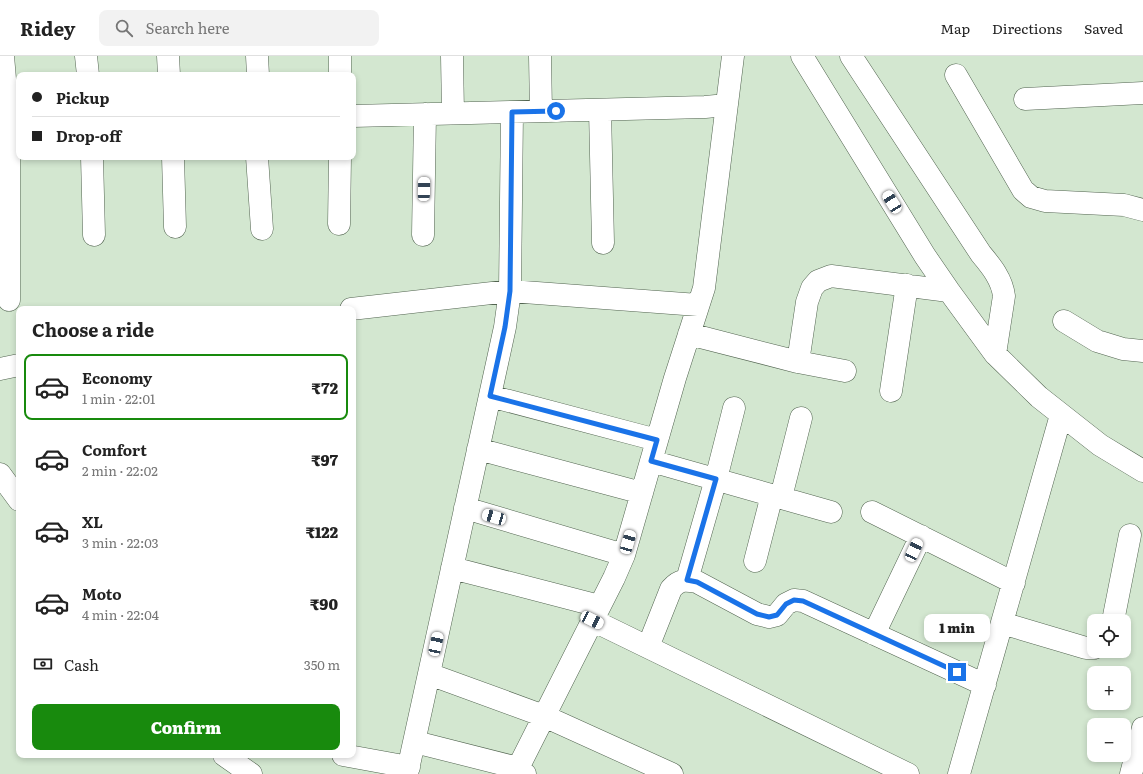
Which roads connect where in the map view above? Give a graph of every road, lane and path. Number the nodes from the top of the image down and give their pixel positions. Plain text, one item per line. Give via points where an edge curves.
1 (3, 56) edge
2 (86, 56) edge
3 (168, 56) edge
4 (257, 56) edge
5 (340, 56) edge
6 (452, 56) edge
7 (540, 56) edge
8 (733, 56) edge
9 (802, 56) edge
10 (851, 56) edge
11 (88, 72) edge
12 (169, 72) edge
13 (258, 72) edge
14 (340, 72) edge
15 (956, 75) dead end
16 (1143, 93) edge
17 (1025, 99) dead end
18 (727, 105) junction
19 (600, 110) junction
20 (542, 111) junction
21 (512, 112) junction
22 (453, 113) junction
23 (425, 114) junction
24 (356, 116) edge
25 (9, 125) edge
26 (92, 160) edge
27 (173, 160) edge
28 (257, 160) edge
29 (340, 160) edge
30 (1143, 210) edge
31 (339, 224) dead end
32 (175, 227) dead end
33 (262, 229) dead end
34 (423, 234) dead end
35 (94, 235) dead end
36 (603, 243) dead end
37 (907, 285) junction
38 (510, 291) junction
39 (949, 291) junction
40 (9, 300) dead end
41 (698, 305) junction
42 (356, 308) edge
43 (1064, 321) dead end
44 (689, 334) junction
45 (1143, 351) edge
46 (995, 354) junction
47 (798, 362) junction
48 (16, 366) edge
49 (0, 369) edge
50 (845, 371) dead end
51 (891, 391) dead end
52 (490, 396) junction
53 (734, 408) dead end
54 (1061, 415) junction
55 (801, 418) dead end
56 (657, 440) junction
57 (478, 449) junction
58 (651, 461) junction
59 (1143, 471) edge
60 (0, 474) edge
61 (716, 479) junction
62 (642, 493) junction
63 (16, 496) edge
64 (777, 496) junction
65 (465, 508) junction
66 (830, 512) dead end
67 (872, 512) dead end
68 (1130, 535) dead end
69 (921, 536) junction
70 (624, 554) junction
71 (755, 561) dead end
72 (452, 568) junction
73 (687, 580) junction
74 (1014, 583) junction
75 (596, 613) junction
76 (1114, 614) edge
77 (1002, 623) junction
78 (874, 634) junction
79 (648, 647) junction
80 (1087, 648) edge
81 (429, 674) junction
82 (985, 685) junction
83 (544, 716) junction
84 (1143, 728) edge
85 (414, 742) junction
86 (228, 758) edge
87 (356, 758) edge
88 (408, 770) edge
89 (521, 771) edge
90 (661, 772) edge
91 (251, 774) edge
92 (908, 774) edge
93 (959, 774) edge
94 (1131, 774) edge

1 - 25 street
2 - 11 street
3 - 12 street
4 - 13 street
5 - 14 street
6 - 22 street
7 - 20 street
8 - 18 street
9 - 39 street
10 - 46 street via 1003,287 1004,296
15 - 30 street via 1023,190 1031,197 1045,201 1124,205
16 - 17 street
18 - 19 street
18 - 41 street via 704,288
19 - 20 street
19 - 36 street
20 - 21 street
21 - 22 street
21 - 38 street
22 - 23 street
23 - 24 street
23 - 34 street
25 - 40 street
26 - 35 street
27 - 32 street
28 - 33 street
29 - 31 street
37 - 39 street
37 - 47 street via 831,276 818,281 812,288 807,302
37 - 51 street
38 - 41 street
38 - 42 street
38 - 52 street
39 - 46 street
41 - 44 street
43 - 45 street via 1097,342
44 - 47 street
44 - 56 street
46 - 54 street
47 - 50 street
48 - 49 street
52 - 56 street
52 - 57 street
53 - 61 street
54 - 59 street via 1100,445
54 - 74 street
55 - 64 street
56 - 58 street
57 - 62 street
57 - 65 street
58 - 61 street
58 - 62 street
60 - 63 street
61 - 64 street
61 - 73 street
62 - 70 street
64 - 66 street
64 - 71 street
65 - 70 street
65 - 72 street
67 - 69 street
68 - 76 street
69 - 74 street
69 - 78 street
70 - 75 street
72 - 75 street
72 - 81 street
73 - 78 street via 697,582 757,614 769,617 777,615 786,604 794,600 803,601
73 - 79 street via 678,582 672,589
74 - 77 street
75 - 79 street
75 - 83 street
77 - 80 street
77 - 82 street
78 - 82 street
79 - 92 street
81 - 83 street
81 - 85 street
82 - 93 street
83 - 89 street
83 - 90 street
84 - 94 street
85 - 88 street
85 - 89 street
86 - 91 street
87 - 88 street

